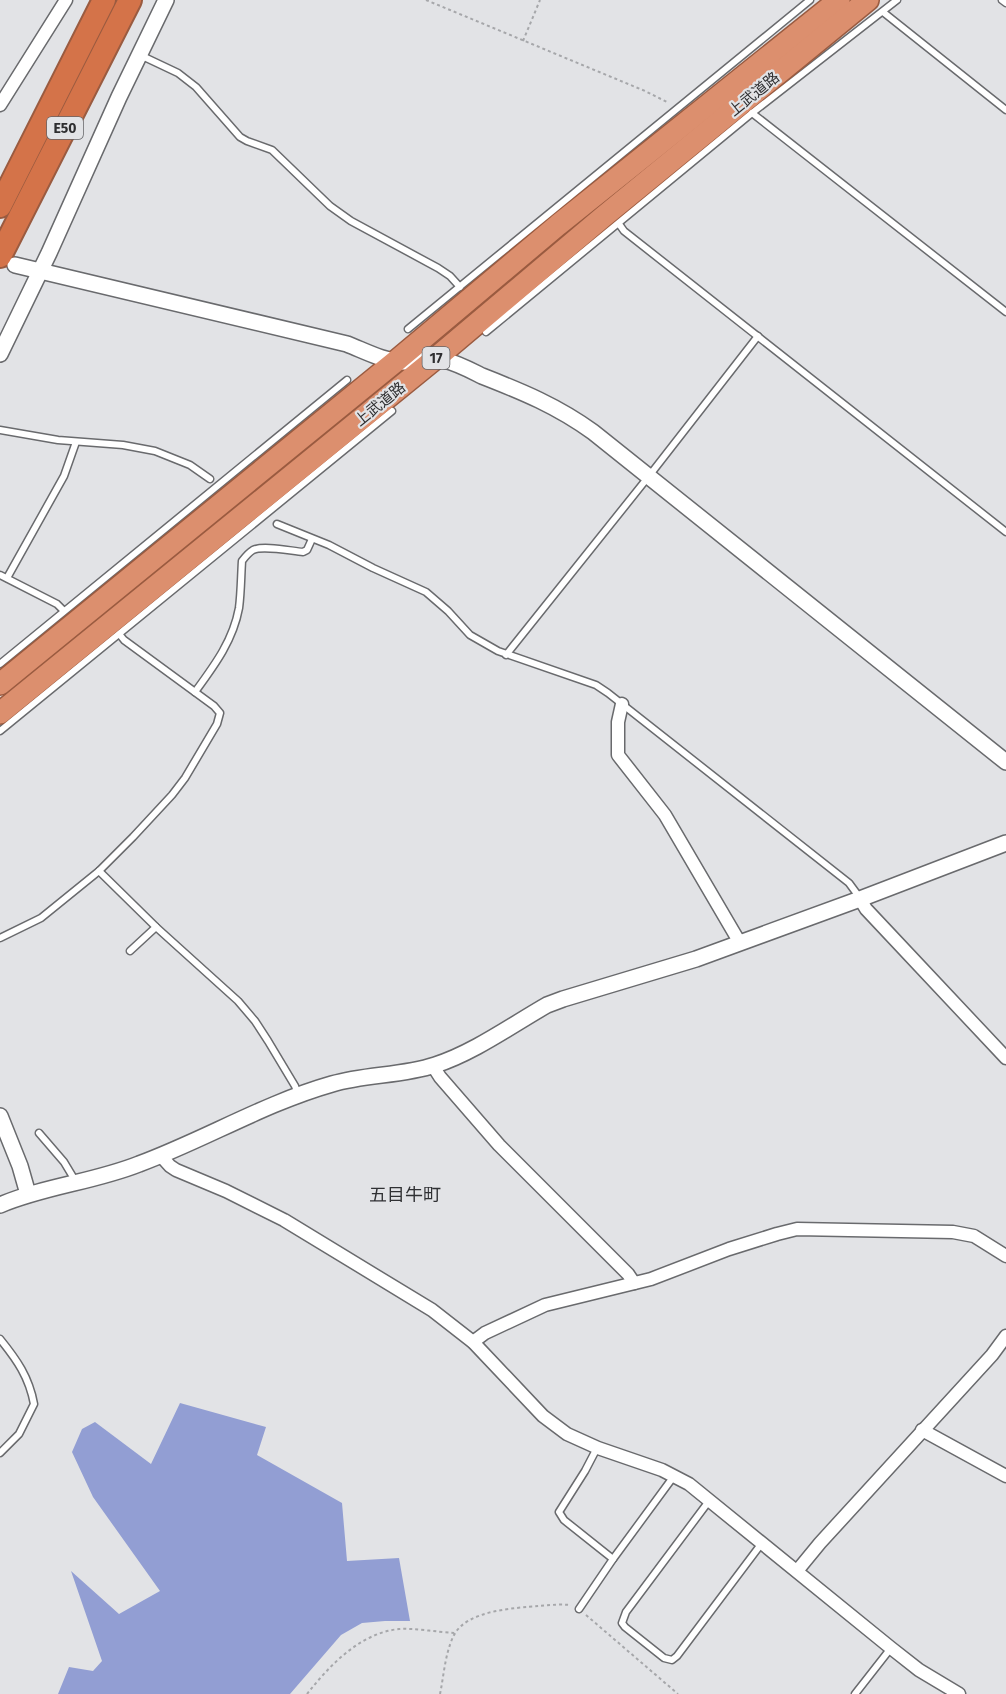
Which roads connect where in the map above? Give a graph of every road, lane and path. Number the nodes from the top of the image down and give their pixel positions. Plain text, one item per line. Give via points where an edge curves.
1 (66, 0) edge
2 (104, 0) edge
3 (130, 0) edge
4 (166, 0) edge
5 (426, 0) edge
6 (540, 0) edge
7 (810, 0) edge
8 (838, 0) edge
9 (897, 0) edge
10 (1002, 0) edge
11 (1006, 3) edge
12 (876, 6) edge
13 (523, 41) junction
14 (140, 55) junction
15 (0, 105) edge
16 (1006, 110) edge
17 (674, 111) junction
18 (752, 113) junction
19 (0, 206) edge
20 (553, 220) junction
21 (619, 224) junction
22 (8, 261) edge
23 (40, 271) junction
24 (460, 287) junction
25 (1006, 312) edge
26 (408, 329) dead end
27 (486, 332) dead end
28 (758, 336) junction
29 (0, 354) edge
30 (436, 358) junction
31 (396, 361) junction
32 (347, 381) dead end
33 (392, 411) dead end
34 (0, 430) edge
35 (76, 442) junction
36 (649, 476) junction
37 (210, 479) dead end
38 (293, 484) junction
39 (202, 508) junction
40 (277, 524) dead end
41 (1006, 532) edge
42 (312, 539) junction
43 (3, 576) edge
44 (64, 611) junction
45 (120, 635) junction
46 (506, 655) junction
47 (0, 664) edge
48 (0, 684) edge
49 (195, 692) junction
50 (622, 704) junction
51 (0, 713) edge
52 (0, 731) edge
53 (1006, 762) edge
54 (1006, 843) edge
55 (99, 871) junction
56 (860, 899) junction
57 (156, 927) junction
58 (0, 938) edge
59 (740, 943) junction
60 (130, 951) dead end
61 (1006, 1058) edge
62 (433, 1066) junction
63 (298, 1095) junction
64 (0, 1116) edge
65 (39, 1133) dead end
66 (161, 1156) junction
67 (77, 1183) junction
68 (28, 1194) junction
69 (0, 1205) edge
70 (1006, 1256) edge
71 (634, 1283) junction
72 (1006, 1336) edge
73 (0, 1339) edge
74 (473, 1342) junction
75 (922, 1430) junction
76 (598, 1448) junction
77 (0, 1453) edge
78 (674, 1475) junction
79 (1006, 1476) edge
80 (709, 1500) junction
81 (762, 1542) junction
82 (613, 1559) junction
83 (797, 1571) junction
84 (579, 1609) junction
85 (455, 1633) junction
86 (891, 1648) junction
87 (307, 1694) edge
88 (440, 1694) edge
89 (678, 1694) edge
90 (855, 1694) edge
91 (959, 1694) edge

1 - 15 street
2 - 19 highway, E50
3 - 22 highway, E50
4 - 14 street
5 - 13 path
6 - 13 path
7 - 17 lane
8 - 20 highway, 上武道路 / 17 via 684,126
9 - 12 lane
10 - 11 lane
12 - 16 lane
12 - 18 lane
12 - 30 highway, 上武道路 / 17 via 603,217
13 - 17 path via 655,96
14 - 23 street
14 - 24 lane via 196,87 240,137 272,150 342,215 438,268
17 - 20 lane
18 - 21 lane
18 - 25 lane
20 - 24 lane
20 - 31 highway, 上武道路 / 17
21 - 27 lane
21 - 28 lane
22 - 23 street
23 - 29 street
23 - 31 street via 346,344
24 - 26 lane
28 - 36 lane
28 - 41 lane
30 - 31 street
30 - 36 street via 512,386 571,416
30 - 38 highway, 上武道路 / 17
31 - 39 highway, 上武道路 / 17
32 - 39 lane
33 - 38 lane
34 - 35 lane
35 - 37 lane via 155,451 190,465
35 - 43 lane via 64,476
36 - 46 lane
36 - 53 street
38 - 45 lane
38 - 51 highway, 上武道路 / 17
39 - 44 lane
39 - 48 highway, 上武道路 / 17
40 - 42 lane
42 - 46 lane via 426,592 470,635
42 - 49 lane via 303,552 266,548 247,554 242,561 239,610 229,642
43 - 44 lane
44 - 47 lane
45 - 49 lane
45 - 52 lane
46 - 50 lane via 596,685
49 - 55 lane via 220,713 218,724 172,795
50 - 56 lane via 849,883
50 - 59 street via 618,755 665,816
54 - 56 street
55 - 57 lane
55 - 58 lane via 41,918
56 - 59 street
56 - 61 street
57 - 60 lane
57 - 63 lane via 238,1001 268,1041
59 - 62 street via 547,1005 465,1053
62 - 63 street via 333,1084
62 - 71 street via 500,1145
63 - 66 street
64 - 68 street
65 - 67 lane
66 - 67 street
66 - 74 street via 176,1170 317,1239 432,1310
67 - 68 street
68 - 69 street
70 - 71 street via 974,1236 953,1232 797,1230
71 - 74 street via 545,1305
72 - 75 street
73 - 77 lane via 23,1370 34,1404 19,1434
74 - 76 street via 543,1416 567,1434
75 - 79 street
75 - 83 street
76 - 78 street
76 - 82 lane via 559,1512
78 - 80 street
78 - 82 lane
80 - 81 street
80 - 81 lane via 623,1618 625,1627 664,1658 672,1660 677,1656
81 - 83 street
82 - 84 lane
83 - 86 street
84 - 85 path via 565,1604 491,1611
84 - 89 path
85 - 87 path via 401,1629 382,1632 350,1649
85 - 88 path
86 - 90 lane
86 - 91 street

